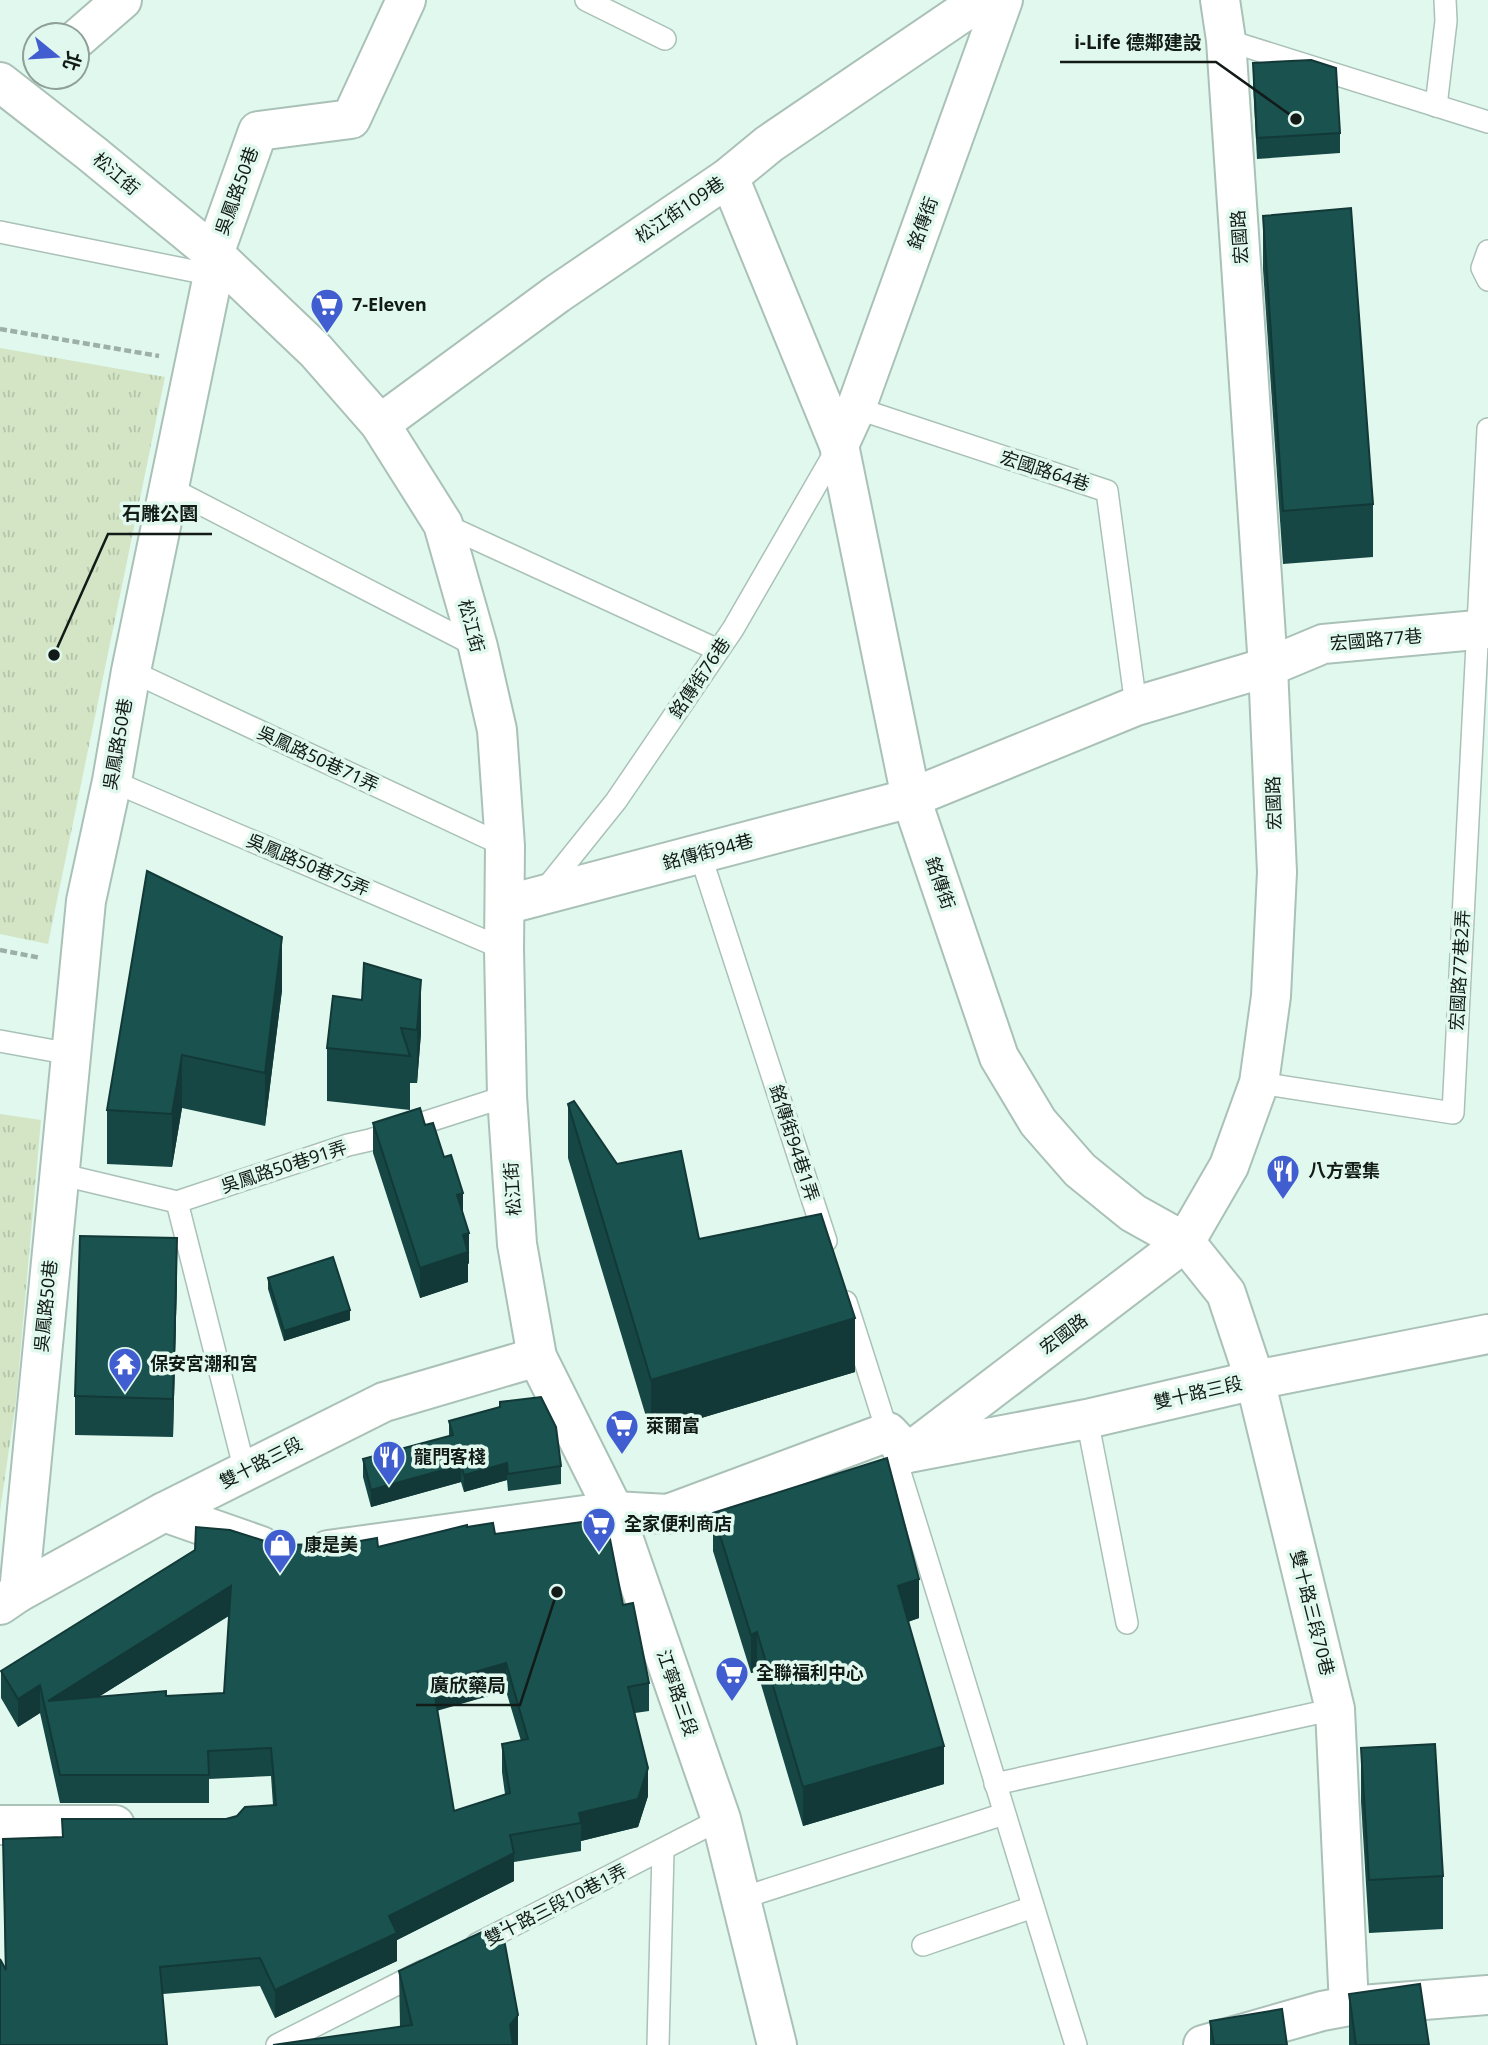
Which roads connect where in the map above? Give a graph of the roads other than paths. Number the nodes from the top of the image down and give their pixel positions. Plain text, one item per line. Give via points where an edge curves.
1 (122, 0) edge
2 (406, 0) edge
3 (586, 0) edge
4 (929, 0) edge
5 (981, 0) edge
6 (1003, 0) edge
7 (1220, 0) edge
8 (1445, 0) edge
9 (91, 27) edge
10 (665, 39) dead end
11 (1226, 40) junction
12 (900, 54) junction
13 (16, 83) edge
14 (1436, 106) junction
15 (1488, 122) edge
16 (729, 177) junction
17 (0, 232) edge
18 (1488, 251) edge
19 (213, 265) junction
20 (1488, 281) edge
21 (856, 408) junction
22 (380, 424) junction
23 (1488, 429) edge
24 (839, 445) junction
25 (169, 487) junction
26 (443, 524) junction
27 (1482, 630) edge
28 (478, 647) junction
29 (718, 650) junction
30 (1268, 667) junction
31 (131, 671) junction
32 (1136, 706) junction
33 (113, 781) junction
34 (911, 798) junction
35 (505, 846) junction
36 (700, 854) junction
37 (522, 901) junction
38 (504, 949) junction
39 (0, 1041) edge
40 (71, 1054) junction
41 (1259, 1083) junction
42 (507, 1096) junction
43 (59, 1174) junction
44 (177, 1202) junction
45 (1185, 1242) junction
46 (833, 1262) edge
47 (841, 1288) edge
48 (1488, 1334) edge
49 (537, 1357) junction
50 (1255, 1380) junction
51 (1087, 1419) junction
52 (898, 1443) junction
53 (246, 1471) junction
54 (614, 1511) junction
55 (164, 1512) junction
56 (6, 1603) edge
57 (1127, 1623) dead end
58 (1335, 1709) junction
59 (995, 1784) junction
60 (1004, 1814) junction
61 (721, 1819) junction
62 (0, 1825) edge
63 (146, 1825) edge
64 (663, 1851) junction
65 (742, 1898) junction
66 (1033, 1907) junction
67 (923, 1945) dead end
68 (464, 1951) edge
69 (439, 1964) edge
70 (1488, 1995) edge
71 (1349, 2007) junction
72 (277, 2045) edge
73 (658, 2045) edge
74 (777, 2045) edge
75 (1076, 2045) edge
76 (1203, 2045) edge

1 - 9 street
2 - 19 street, 吳鳳路50巷 via 351,119 258,131
3 - 10 lane
4 - 12 street
5 - 12 street, 松江街109巷
6 - 21 street, 銘傳街
7 - 11 street, 宏國路
8 - 14 lane
11 - 14 lane
11 - 30 street, 宏國路
12 - 16 street, 松江街109巷
13 - 19 street, 松江街
14 - 15 lane
16 - 22 street, 松江街109巷 via 557,293
16 - 24 street, 銘傳街
17 - 19 lane
18 - 20 lane via 1482,268
19 - 22 street, 松江街 via 316,351
19 - 25 street, 吳鳳路50巷
21 - 24 street, 銘傳街
21 - 32 lane, 宏國路64巷 via 1107,491
22 - 26 street, 松江街
23 - 27 lane
24 - 29 lane, 銘傳街76巷
24 - 34 street, 銘傳街
25 - 28 lane
25 - 31 street, 吳鳳路50巷
26 - 28 street, 松江街
26 - 29 lane
27 - 30 street, 宏國路77巷 via 1323,644
27 - 41 lane, 宏國路77巷2弄 via 1453,1113
28 - 35 street, 松江街 via 497,730
29 - 37 lane, 銘傳街76巷 via 616,802
30 - 32 street, 宏國路77巷
30 - 41 street, 宏國路 via 1277,872 1271,996
31 - 33 street, 吳鳳路50巷
31 - 35 lane, 吳鳳路50巷71弄
32 - 34 street, 銘傳街94巷
33 - 38 lane, 吳鳳路50巷75弄
33 - 40 street, 吳鳳路50巷 via 86,901
34 - 36 street, 銘傳街94巷
34 - 45 street, 銘傳街 via 999,1057 1038,1122 1080,1170 1133,1213
35 - 37 street, 松江街
36 - 37 street, 銘傳街94巷
36 - 46 lane, 銘傳街94巷1弄
37 - 38 street, 松江街
38 - 42 street, 松江街
39 - 40 lane
40 - 43 street, 吳鳳路50巷
41 - 45 street, 宏國路 via 1229,1166
42 - 44 lane, 吳鳳路50巷91弄
42 - 49 street, 松江街 via 517,1244
43 - 44 lane
43 - 56 street, 吳鳳路50巷
44 - 53 lane
45 - 50 street, 雙十路三段70巷 via 1226,1293
45 - 52 street, 宏國路
47 - 52 lane
48 - 50 street, 雙十路三段
49 - 53 street, 雙十路三段 via 384,1402
49 - 54 street, 江寧路三段
50 - 51 street, 雙十路三段
50 - 58 street, 雙十路三段70巷
51 - 52 street, 雙十路三段
51 - 57 lane
52 - 54 street via 668,1514
52 - 59 lane
53 - 55 street, 雙十路三段
54 - 55 street via 331,1550 277,1551
54 - 61 street, 江寧路三段
55 - 56 street, 雙十路三段
58 - 59 lane
58 - 71 street, 雙十路三段70巷
59 - 60 lane
60 - 65 lane
60 - 66 lane
61 - 64 lane, 雙十路三段10巷1弄
61 - 65 street, 江寧路三段
62 - 63 street
64 - 68 lane, 雙十路三段10巷1弄
64 - 73 lane
65 - 74 street, 江寧路三段
66 - 67 lane
66 - 75 lane
69 - 72 lane
70 - 71 street
71 - 76 street

